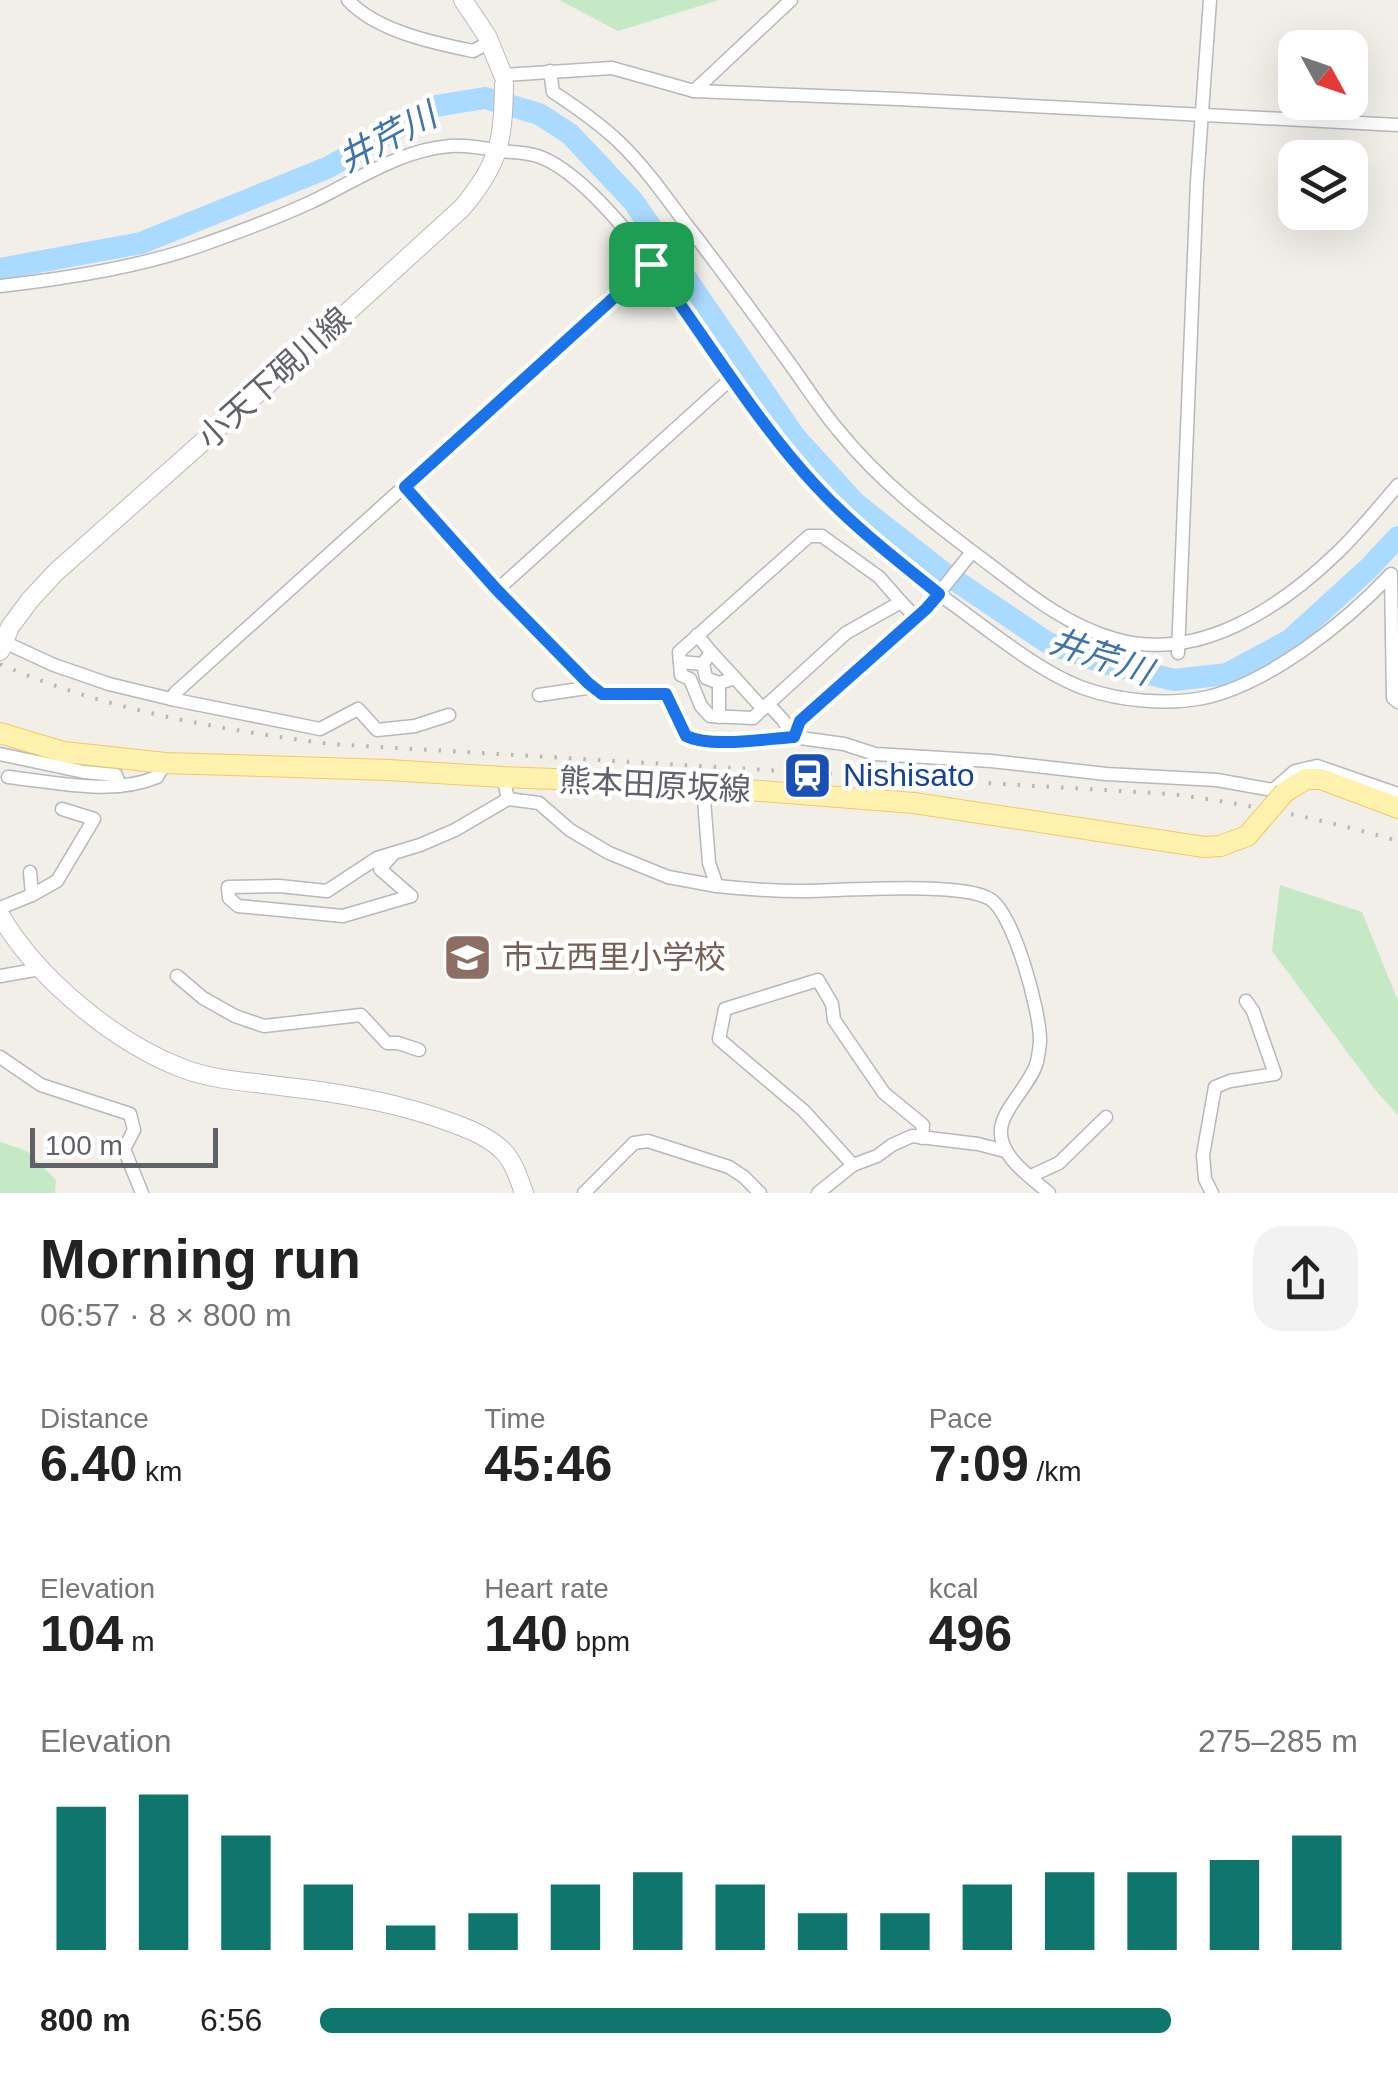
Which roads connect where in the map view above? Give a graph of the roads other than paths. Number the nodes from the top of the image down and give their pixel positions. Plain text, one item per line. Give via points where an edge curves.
1 (348, 0) edge
2 (463, 0) edge
3 (791, 0) edge
4 (1210, 0) edge
5 (490, 42) junction
6 (550, 71) junction
7 (504, 84) junction
8 (694, 91) junction
9 (1204, 115) junction
10 (1398, 125) edge
11 (499, 147) junction
12 (651, 264) junction
13 (0, 286) edge
14 (733, 378) junction
15 (1398, 485) edge
16 (405, 487) junction
17 (967, 558) dead end
18 (1395, 570) edge
19 (497, 590) junction
20 (941, 591) junction
21 (901, 602) junction
22 (916, 618) junction
23 (697, 635) junction
24 (2, 646) edge
25 (1179, 648) junction
26 (712, 652) junction
27 (680, 662) junction
28 (702, 664) junction
29 (734, 678) junction
30 (718, 683) junction
31 (594, 687) junction
32 (539, 695) dead end
33 (171, 700) junction
34 (1398, 702) edge
35 (766, 707) junction
36 (449, 715) dead end
37 (719, 717) junction
38 (0, 733) edge
39 (794, 737) junction
40 (0, 754) edge
41 (165, 763) junction
42 (8, 777) dead end
43 (504, 778) junction
44 (120, 786) junction
45 (703, 787) junction
46 (1398, 794) edge
47 (508, 799) junction
48 (1398, 808) edge
49 (62, 810) dead end
50 (394, 853) junction
51 (30, 872) dead end
52 (717, 886) junction
53 (32, 895) junction
54 (1, 906) edge
55 (5, 934) edge
56 (40, 969) junction
57 (0, 976) edge
58 (178, 976) dead end
59 (1246, 1000) dead end
60 (419, 1050) dead end
61 (0, 1057) edge
62 (1106, 1117) dead end
63 (922, 1138) junction
64 (1005, 1151) junction
65 (853, 1166) junction
66 (1031, 1176) junction
67 (142, 1193) edge
68 (524, 1193) edge
69 (584, 1193) edge
70 (760, 1193) edge
71 (818, 1193) edge
72 (1049, 1193) edge
73 (1212, 1193) edge

1 - 5 street via 369,18 410,36 473,51
2 - 5 main road, 小天下硯川線
3 - 8 street
4 - 9 street
5 - 7 main road, 小天下硯川線
6 - 7 street
6 - 8 street via 612,68
6 - 25 street via 552,92 620,143 660,189 839,432 887,484 1059,614 1114,639
7 - 11 main road, 小天下硯川線
8 - 9 street
9 - 10 street
9 - 25 street
11 - 12 street via 560,166
11 - 13 street via 415,153 196,247
11 - 24 main road, 小天下硯川線 via 462,208 56,572
12 - 14 street
12 - 16 street
14 - 19 street
14 - 20 street via 816,486
15 - 25 street via 1338,553 1267,609
16 - 19 street
16 - 33 street
17 - 20 street
18 - 20 street via 1324,636 1282,664 1206,698 1178,701 1103,694 1057,677
18 - 34 street
19 - 31 street
20 - 22 street
21 - 22 street
21 - 23 street via 879,577 822,536 810,536
21 - 35 street via 846,633
22 - 39 street via 800,721
23 - 26 street
23 - 27 street via 678,652
24 - 33 street
26 - 28 street
26 - 29 street
27 - 28 street
27 - 37 street via 702,706
28 - 30 street via 706,678
29 - 30 street
29 - 35 street
30 - 37 street
31 - 32 street
31 - 39 street via 602,694 666,694 686,736 695,740
33 - 36 street via 320,730 358,710 377,730
35 - 37 street via 752,718
35 - 39 street
38 - 41 main road, 熊本田原坂線 via 64,752
39 - 46 street via 875,754 1273,790 1294,771 1317,766
40 - 44 street via 116,775
41 - 43 main road, 熊本田原坂線
41 - 44 street via 157,777
42 - 44 street
43 - 45 main road, 熊本田原坂線
43 - 47 street
45 - 48 main road, 熊本田原坂線, bridge via 914,802 1204,848 1247,836 1285,792 1306,779
45 - 52 street
47 - 50 street via 455,830
47 - 52 street via 538,802 609,854 668,877
49 - 53 street via 94,818 57,882
50 - 50 street via 380,868 411,896 343,916 250,908 229,898 228,887 246,885 327,891
51 - 53 street
52 - 64 street via 960,890 990,899 1024,964 1040,1040 1036,1067 1000,1129
53 - 54 street
54 - 55 main road
55 - 56 main road
56 - 57 street
56 - 68 main road via 115,1031 183,1069 382,1102 470,1129 504,1152
58 - 60 street via 203,998 264,1026 361,1016 386,1043
59 - 73 street via 1275,1074 1215,1087 1204,1155
61 - 67 street via 41,1085 130,1114 134,1130 124,1149
62 - 66 street via 1059,1163
63 - 64 street
63 - 65 street via 912,1136
63 - 65 street via 924,1125 884,1093 834,1020 818,980 725,1010 718,1039 804,1111
64 - 66 street
65 - 71 street
66 - 72 street
69 - 70 street via 634,1143 648,1141 730,1166

